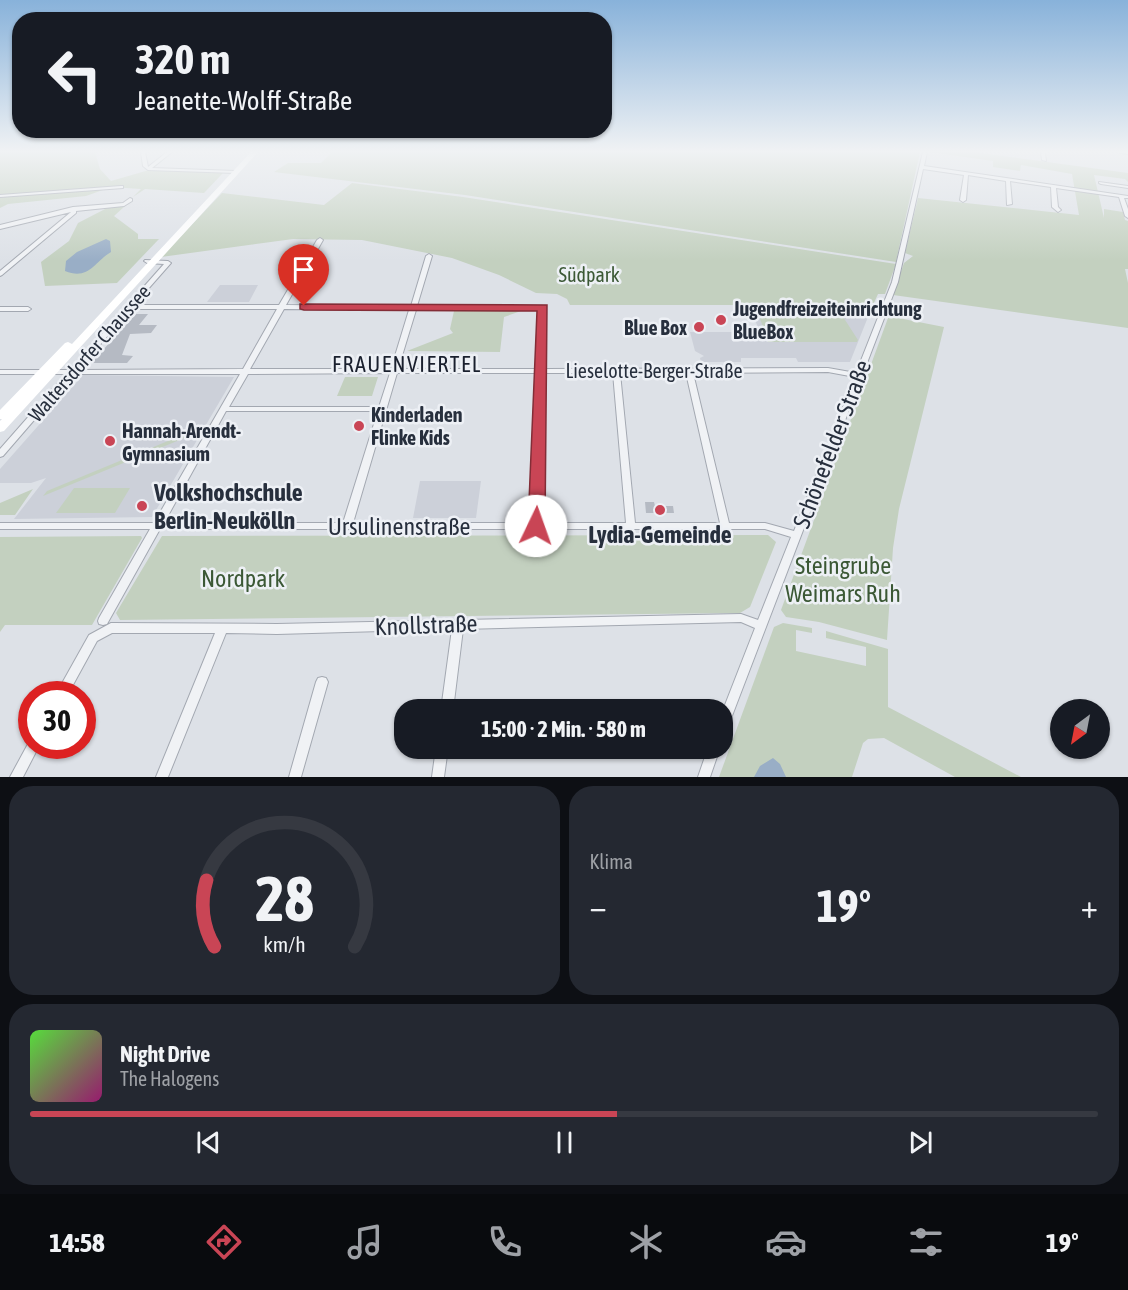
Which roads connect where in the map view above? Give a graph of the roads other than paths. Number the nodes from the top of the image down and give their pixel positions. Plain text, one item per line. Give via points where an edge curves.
1 (102, 188) edge
2 (218, 188) edge
3 (916, 188) edge
4 (964, 188) edge
5 (1008, 188) edge
6 (1053, 188) edge
7 (1069, 188) edge
8 (0, 195) edge
9 (1125, 196) edge
10 (130, 200) dead end
11 (963, 200) dead end
12 (1009, 204) dead end
13 (73, 210) junction
14 (1058, 210) dead end
15 (1128, 216) edge
16 (0, 227) edge
17 (320, 240) dead end
18 (429, 256) dead end
19 (151, 261) junction
20 (0, 274) edge
21 (283, 306) junction
22 (414, 306) junction
23 (130, 307) junction
24 (0, 309) edge
25 (28, 309) dead end
26 (74, 370) junction
27 (246, 370) junction
28 (393, 370) junction
29 (542, 370) junction
30 (616, 370) junction
31 (689, 370) junction
32 (49, 371) junction
33 (0, 372) edge
34 (858, 375) junction
35 (224, 409) junction
36 (381, 409) junction
37 (0, 416) edge
38 (0, 428) edge
39 (0, 454) edge
40 (0, 526) edge
41 (158, 526) junction
42 (347, 526) junction
43 (536, 526) junction
44 (631, 526) junction
45 (725, 526) junction
46 (797, 535) junction
47 (104, 621) dead end
48 (458, 624) junction
49 (761, 626) junction
50 (222, 629) junction
51 (69, 681) edge
52 (322, 682) dead end
53 (448, 699) edge
54 (733, 699) edge
55 (26, 759) edge
56 (440, 759) edge
57 (710, 759) edge
58 (16, 777) edge
59 (162, 777) edge
60 (295, 777) edge
61 (438, 777) edge
62 (704, 777) edge

1 - 8 street
2 - 19 main road, Waltersdorfer Chaussee
3 - 34 street, Schönefelder Straße via 900,263
4 - 11 street
5 - 12 street
6 - 14 street
7 - 9 street
9 - 15 street
10 - 13 street
13 - 16 street
13 - 20 street
17 - 21 street
18 - 22 street
19 - 23 street, Waltersdorfer Chaussee via 168,263
19 - 32 main road, Waltersdorfer Chaussee
21 - 22 street
21 - 23 street
21 - 27 street
22 - 28 street
22 - 29 street via 543,308
23 - 26 street, Waltersdorfer Chaussee
24 - 25 street
26 - 27 street, Lieselotte-Berger-Straße
26 - 32 street, Lieselotte-Berger-Straße
26 - 39 street, Waltersdorfer Chaussee
27 - 28 street, Lieselotte-Berger-Straße
27 - 35 street
28 - 29 street, Lieselotte-Berger-Straße
28 - 36 street
29 - 30 street, Lieselotte-Berger-Straße
29 - 43 street
30 - 31 street, Lieselotte-Berger-Straße
30 - 44 street
31 - 34 street, Lieselotte-Berger-Straße via 828,369
31 - 45 street
32 - 33 street, Lieselotte-Berger-Straße
32 - 37 main road, Waltersdorfer Chaussee
32 - 38 main road, Waltersdorfer Chaussee
34 - 46 street, Schönefelder Straße
35 - 36 street
35 - 41 street
36 - 42 street
40 - 41 street, Ursulinenstraße
41 - 42 street, Ursulinenstraße
41 - 47 street
42 - 43 street, Ursulinenstraße
43 - 44 street, Ursulinenstraße
44 - 45 street, Ursulinenstraße
45 - 46 street, Ursulinenstraße via 769,526
46 - 49 street, Schönefelder Straße
48 - 49 street, Knollstraße via 741,618
48 - 50 street, Knollstraße
48 - 53 street
49 - 54 street, Schönefelder Straße
50 - 51 street, Knollstraße via 111,628 93,638
50 - 59 street
52 - 60 street
55 - 58 street
56 - 61 street
57 - 62 street

